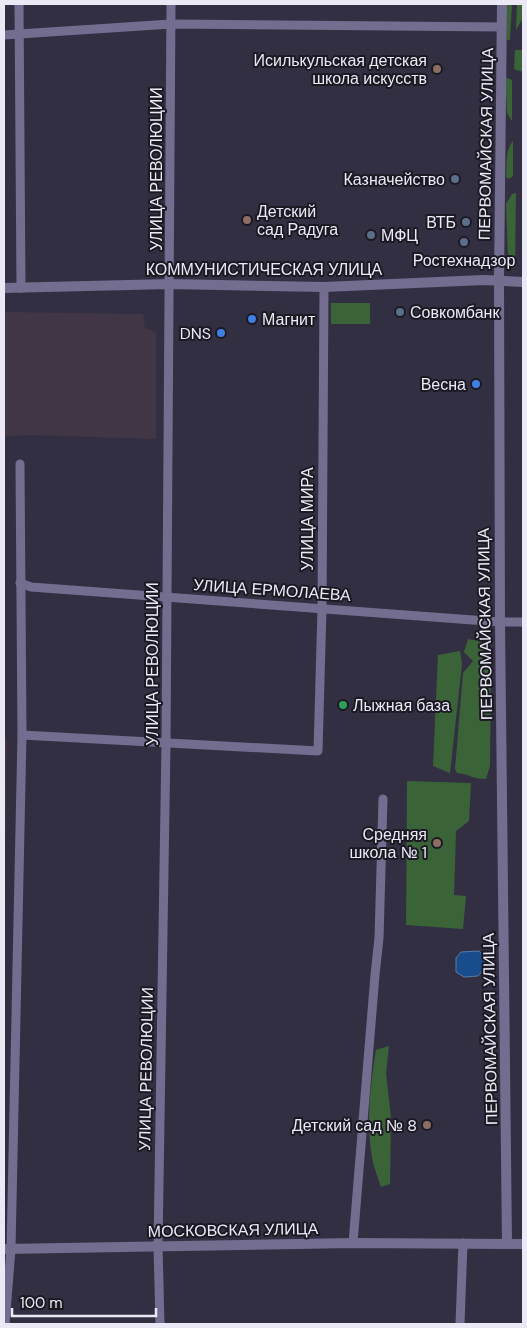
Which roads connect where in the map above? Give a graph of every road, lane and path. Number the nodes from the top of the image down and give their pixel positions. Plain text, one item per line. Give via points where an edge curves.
1 (18, 4) edge
2 (171, 4) edge
3 (502, 4) edge
4 (171, 24) junction
5 (502, 27) junction
6 (4, 35) edge
7 (20, 35) junction
8 (499, 281) junction
9 (523, 282) edge
10 (170, 284) junction
11 (324, 287) junction
12 (4, 288) edge
13 (21, 288) junction
14 (20, 464) dead end
15 (20, 584) junction
16 (167, 597) junction
17 (322, 609) junction
18 (500, 622) junction
19 (523, 622) edge
20 (22, 735) junction
21 (166, 743) junction
22 (383, 799) dead end
23 (353, 1243) junction
24 (463, 1243) junction
25 (507, 1244) junction
26 (523, 1244) edge
27 (158, 1246) junction
28 (7, 1249) edge
29 (5, 1324) edge
30 (160, 1324) edge
31 (460, 1324) edge

1 - 7 street
2 - 4 street, УЛИЦА РЕВОЛЮЦИИ
3 - 5 street, ПЕРВОМАЙСКАЯ УЛИЦА
4 - 5 street
4 - 7 street
4 - 10 street, УЛИЦА РЕВОЛЮЦИИ
5 - 8 street, ПЕРВОМАЙСКАЯ УЛИЦА
6 - 7 street
7 - 13 street
8 - 9 street, КОММУНИСТИЧЕСКАЯ УЛИЦА
8 - 11 street, КОММУНИСТИЧЕСКАЯ УЛИЦА
8 - 18 street, ПЕРВОМАЙСКАЯ УЛИЦА
10 - 11 street, КОММУНИСТИЧЕСКАЯ УЛИЦА
10 - 13 street, КОММУНИСТИЧЕСКАЯ УЛИЦА
10 - 16 street, УЛИЦА РЕВОЛЮЦИИ
11 - 17 street, УЛИЦА МИРА
12 - 13 street, КОММУНИСТИЧЕСКАЯ УЛИЦА
14 - 15 street
15 - 16 street, УЛИЦА ЕРМОЛАЕВА
15 - 20 street
16 - 17 street, УЛИЦА ЕРМОЛАЕВА
16 - 21 street, УЛИЦА РЕВОЛЮЦИИ
17 - 18 street, УЛИЦА ЕРМОЛАЕВА
17 - 21 street, УЛИЦА МИРА via 318,751
18 - 19 street, УЛИЦА ЕРМОЛАЕВА
18 - 25 street, ПЕРВОМАЙСКАЯ УЛИЦА
20 - 21 street
20 - 28 street
21 - 27 street, УЛИЦА РЕВОЛЮЦИИ
22 - 23 street via 379,938
23 - 24 street, МОСКОВСКАЯ УЛИЦА
23 - 27 street, МОСКОВСКАЯ УЛИЦА
24 - 25 street, МОСКОВСКАЯ УЛИЦА
24 - 31 street
25 - 26 street, МОСКОВСКАЯ УЛИЦА
27 - 28 street, МОСКОВСКАЯ УЛИЦА
27 - 30 street, УЛИЦА РЕВОЛЮЦИИ
28 - 29 street

